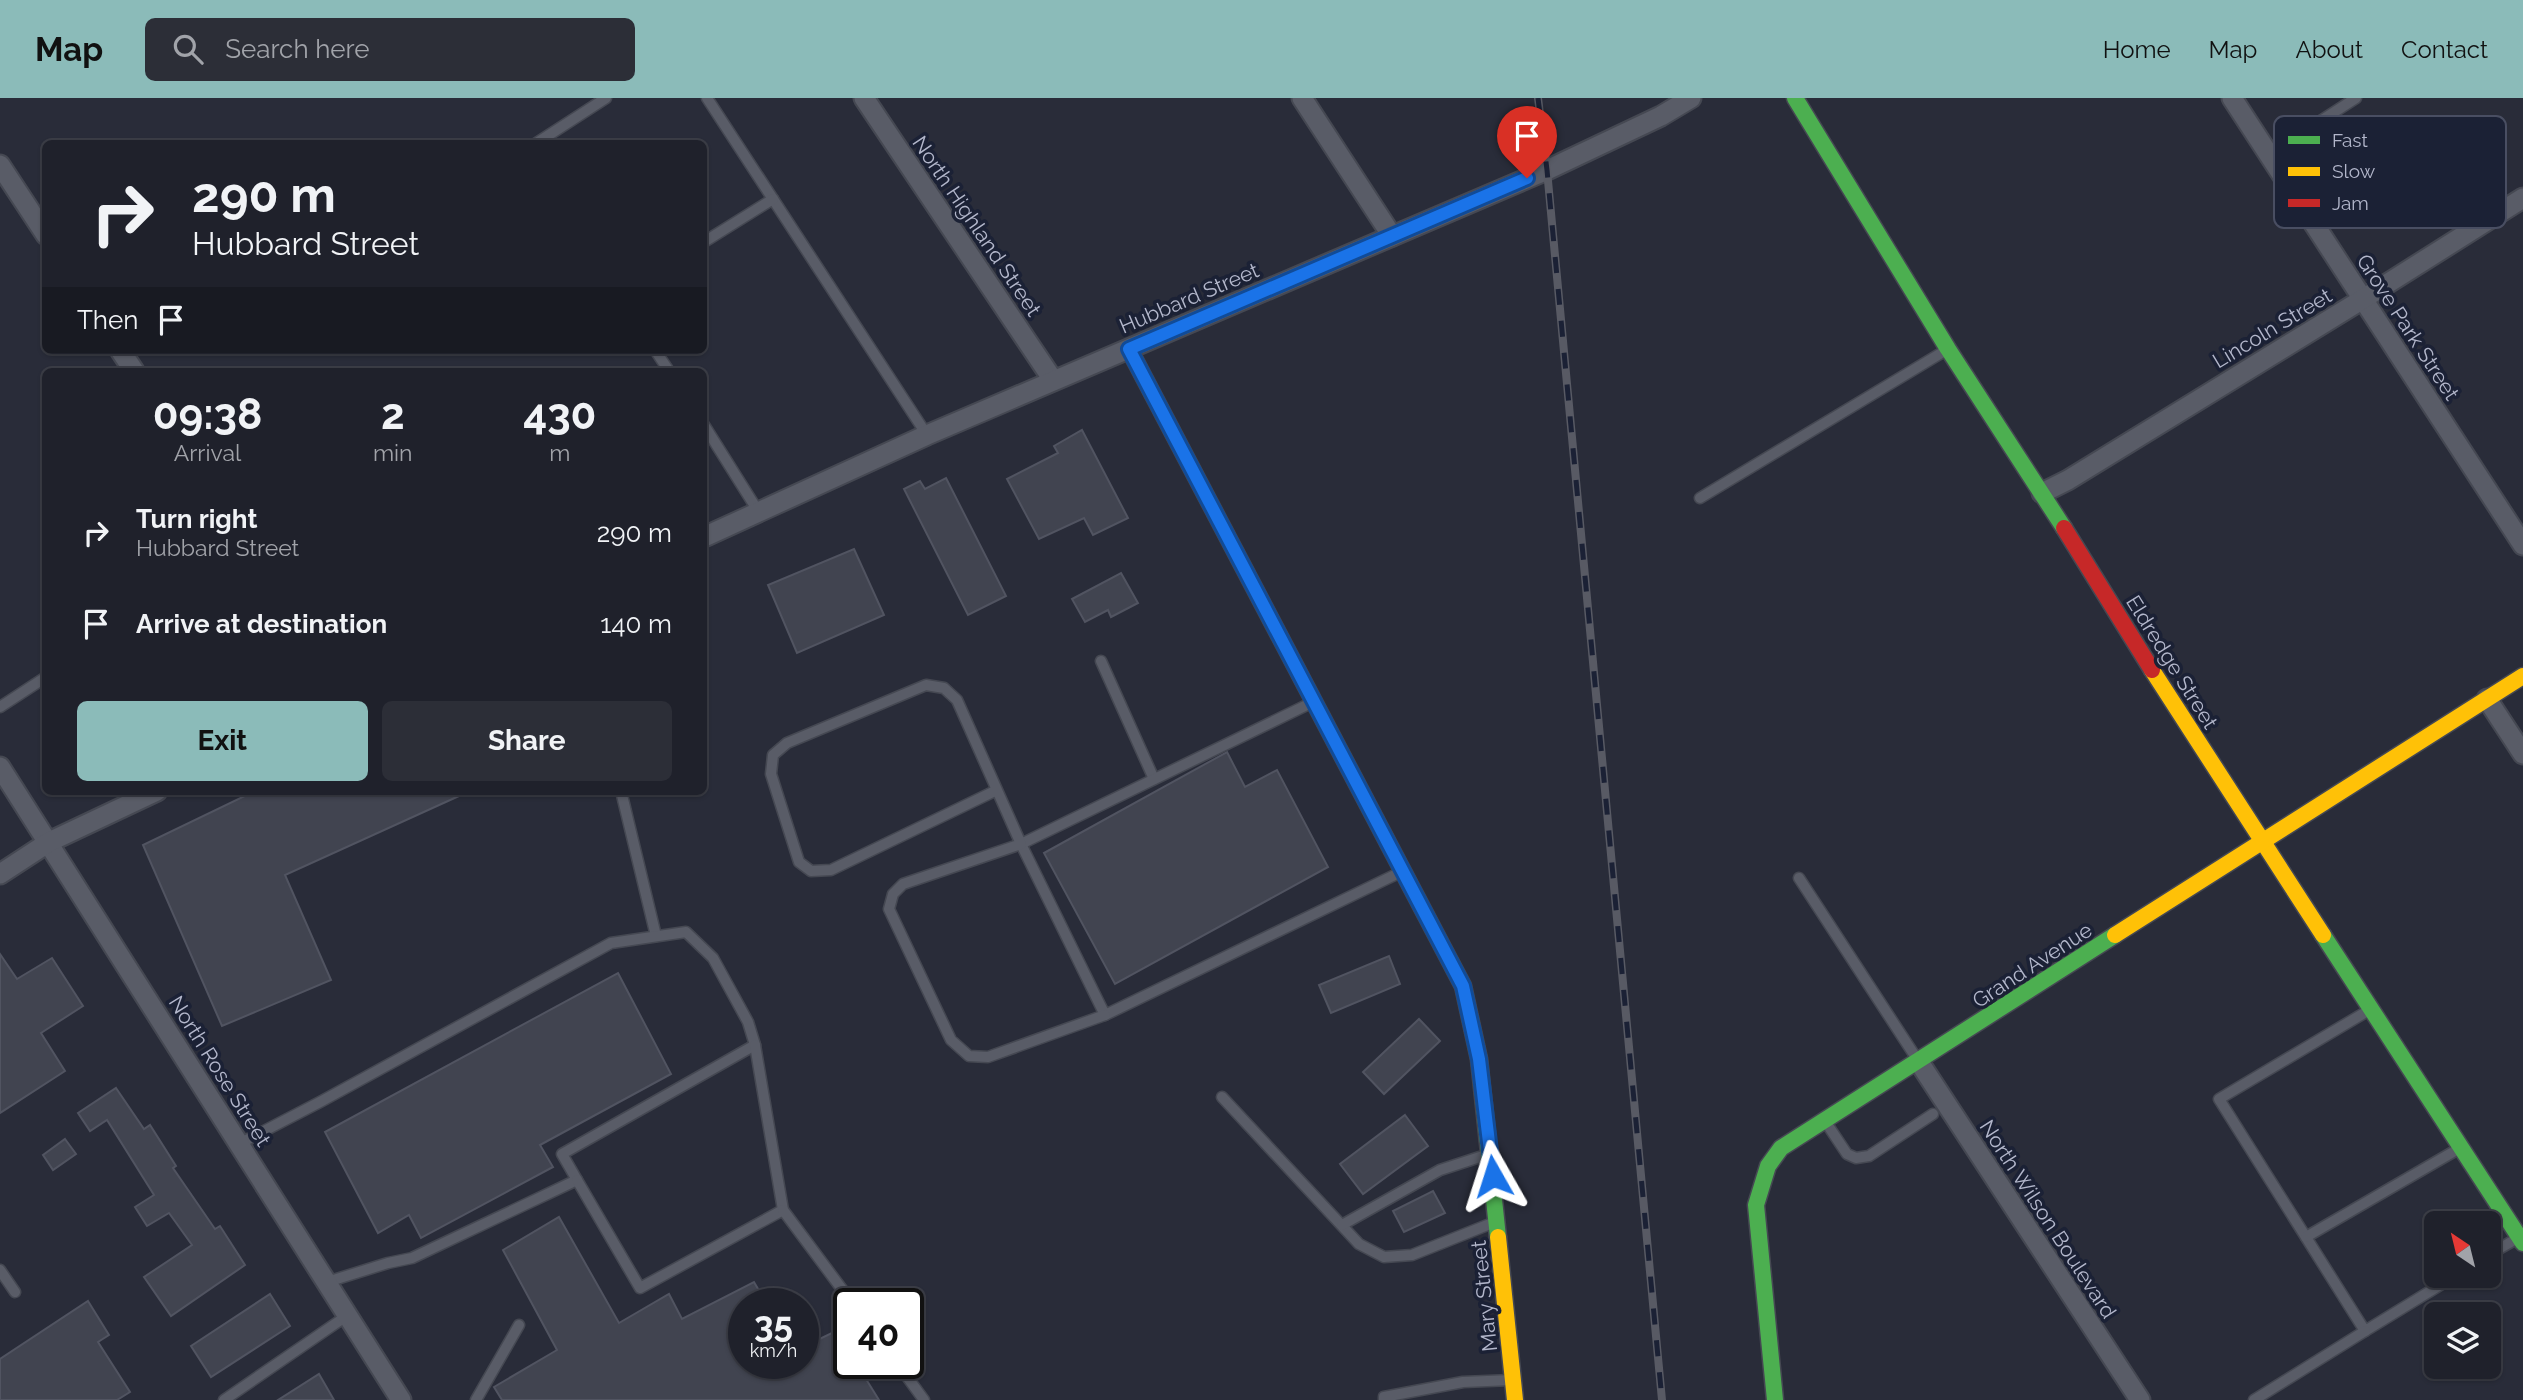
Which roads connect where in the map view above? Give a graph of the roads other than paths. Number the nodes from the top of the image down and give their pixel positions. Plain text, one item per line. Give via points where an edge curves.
1 (606, 98) edge
2 (707, 98) edge
3 (864, 98) edge
4 (1302, 98) edge
5 (1691, 98) edge
6 (1795, 98) edge
7 (2232, 98) edge
8 (2356, 98) edge
9 (2328, 116) edge
10 (540, 140) edge
11 (2274, 151) edge
12 (2268, 155) junction
13 (2274, 164) edge
14 (0, 165) edge
15 (2523, 198) edge
16 (773, 199) junction
17 (2506, 209) edge
18 (2316, 228) edge
19 (2475, 228) edge
20 (42, 229) edge
21 (1392, 236) junction
22 (707, 240) edge
23 (2363, 299) junction
24 (1129, 349) junction
25 (1948, 349) junction
26 (1053, 380) junction
27 (707, 430) edge
28 (927, 435) junction
29 (2042, 493) junction
30 (1700, 498) dead end
31 (758, 511) junction
32 (707, 536) edge
33 (2523, 545) edge
34 (1101, 661) dead end
35 (2523, 676) edge
36 (42, 680) edge
37 (2487, 699) junction
38 (1314, 702) junction
39 (0, 706) edge
40 (2523, 754) edge
41 (0, 767) edge
42 (1154, 779) junction
43 (997, 790) junction
44 (149, 795) edge
45 (622, 795) edge
46 (49, 842) junction
47 (2262, 842) junction
48 (1021, 844) junction
49 (1403, 871) junction
50 (0, 874) edge
51 (1799, 878) dead end
52 (656, 936) junction
53 (2371, 1009) junction
54 (1105, 1015) junction
55 (755, 1045) junction
56 (1919, 1062) junction
57 (1222, 1097) dead end
58 (1933, 1114) dead end
59 (1824, 1120) junction
60 (239, 1144) junction
61 (2460, 1147) junction
62 (1491, 1154) junction
63 (577, 1180) junction
64 (783, 1210) junction
65 (1497, 1220) junction
66 (1342, 1225) junction
67 (2306, 1237) junction
68 (2521, 1240) edge
69 (2501, 1249) edge
70 (0, 1270) edge
71 (327, 1282) junction
72 (841, 1288) edge
73 (2435, 1288) edge
74 (15, 1292) dead end
75 (348, 1315) junction
76 (519, 1325) dead end
77 (2365, 1331) junction
78 (909, 1379) edge
79 (1513, 1380) junction
80 (224, 1400) edge
81 (401, 1400) edge
82 (476, 1400) edge
83 (924, 1400) edge
84 (1384, 1400) edge
85 (1515, 1400) edge
86 (1775, 1400) edge
87 (2140, 1400) edge
88 (2254, 1400) edge

1 - 10 lane
2 - 16 lane
3 - 26 street, North Highland Street
4 - 21 street
5 - 21 street, Hubbard Street via 1547,170
6 - 25 street, Eldredge Street
7 - 12 street, Grove Park Street
8 - 9 lane
11 - 12 lane
12 - 13 street, Grove Park Street
14 - 20 street
15 - 17 street, Lincoln Street
16 - 22 lane
16 - 28 lane
18 - 23 street, Grove Park Street
19 - 23 street, Lincoln Street
21 - 24 street, Hubbard Street
23 - 29 street, Lincoln Street
23 - 33 street, Grove Park Street
24 - 26 street, Hubbard Street
24 - 38 street, Mary Street
25 - 29 street, Eldredge Street
25 - 30 lane
26 - 28 street, Hubbard Street
27 - 31 lane
28 - 31 street, Hubbard Street
29 - 47 street, Eldredge Street
31 - 32 street, Hubbard Street
34 - 42 lane
35 - 37 street, Grand Avenue
36 - 39 lane
37 - 40 street
37 - 47 street, Grand Avenue
38 - 42 lane
38 - 49 street, Mary Street
41 - 46 street, North Rose Street
42 - 48 lane
43 - 43 lane via 957,700 944,688 926,685 787,743 773,755 771,774 799,862 811,871 831,870
43 - 48 lane
44 - 46 street
45 - 52 lane
46 - 50 street
46 - 60 street, North Rose Street
47 - 53 street, Eldredge Street
47 - 56 street, Grand Avenue
48 - 54 lane
48 - 54 lane via 903,884 893,894 889,909 951,1040 969,1056 988,1057
49 - 54 lane
49 - 62 street, Mary Street via 1463,986 1479,1059
51 - 56 lane
52 - 55 lane via 686,932 713,958 748,1022
52 - 60 lane via 611,943
53 - 61 street, Eldredge Street
53 - 67 lane via 2219,1099
55 - 63 lane via 562,1154
55 - 64 lane
56 - 59 street, Grand Avenue
56 - 87 street, North Wilson Boulevard
57 - 66 lane
58 - 59 lane via 1869,1156 1856,1158 1847,1154
59 - 86 street, Grand Avenue via 1781,1148 1768,1166 1756,1205
60 - 71 street, North Rose Street
61 - 67 lane
61 - 68 street, Eldredge Street
62 - 65 street, Mary Street
62 - 66 lane via 1440,1170
63 - 64 lane via 640,1288
63 - 71 lane via 412,1258
64 - 72 lane
65 - 66 lane via 1412,1255 1384,1257 1359,1244
65 - 79 street, Mary Street
67 - 77 lane
68 - 69 lane
70 - 74 lane
71 - 75 street, North Rose Street
73 - 77 lane
75 - 80 lane
75 - 81 street, North Rose Street
76 - 82 lane
77 - 88 lane
78 - 83 lane
79 - 84 lane via 1463,1382
79 - 85 street, Mary Street

